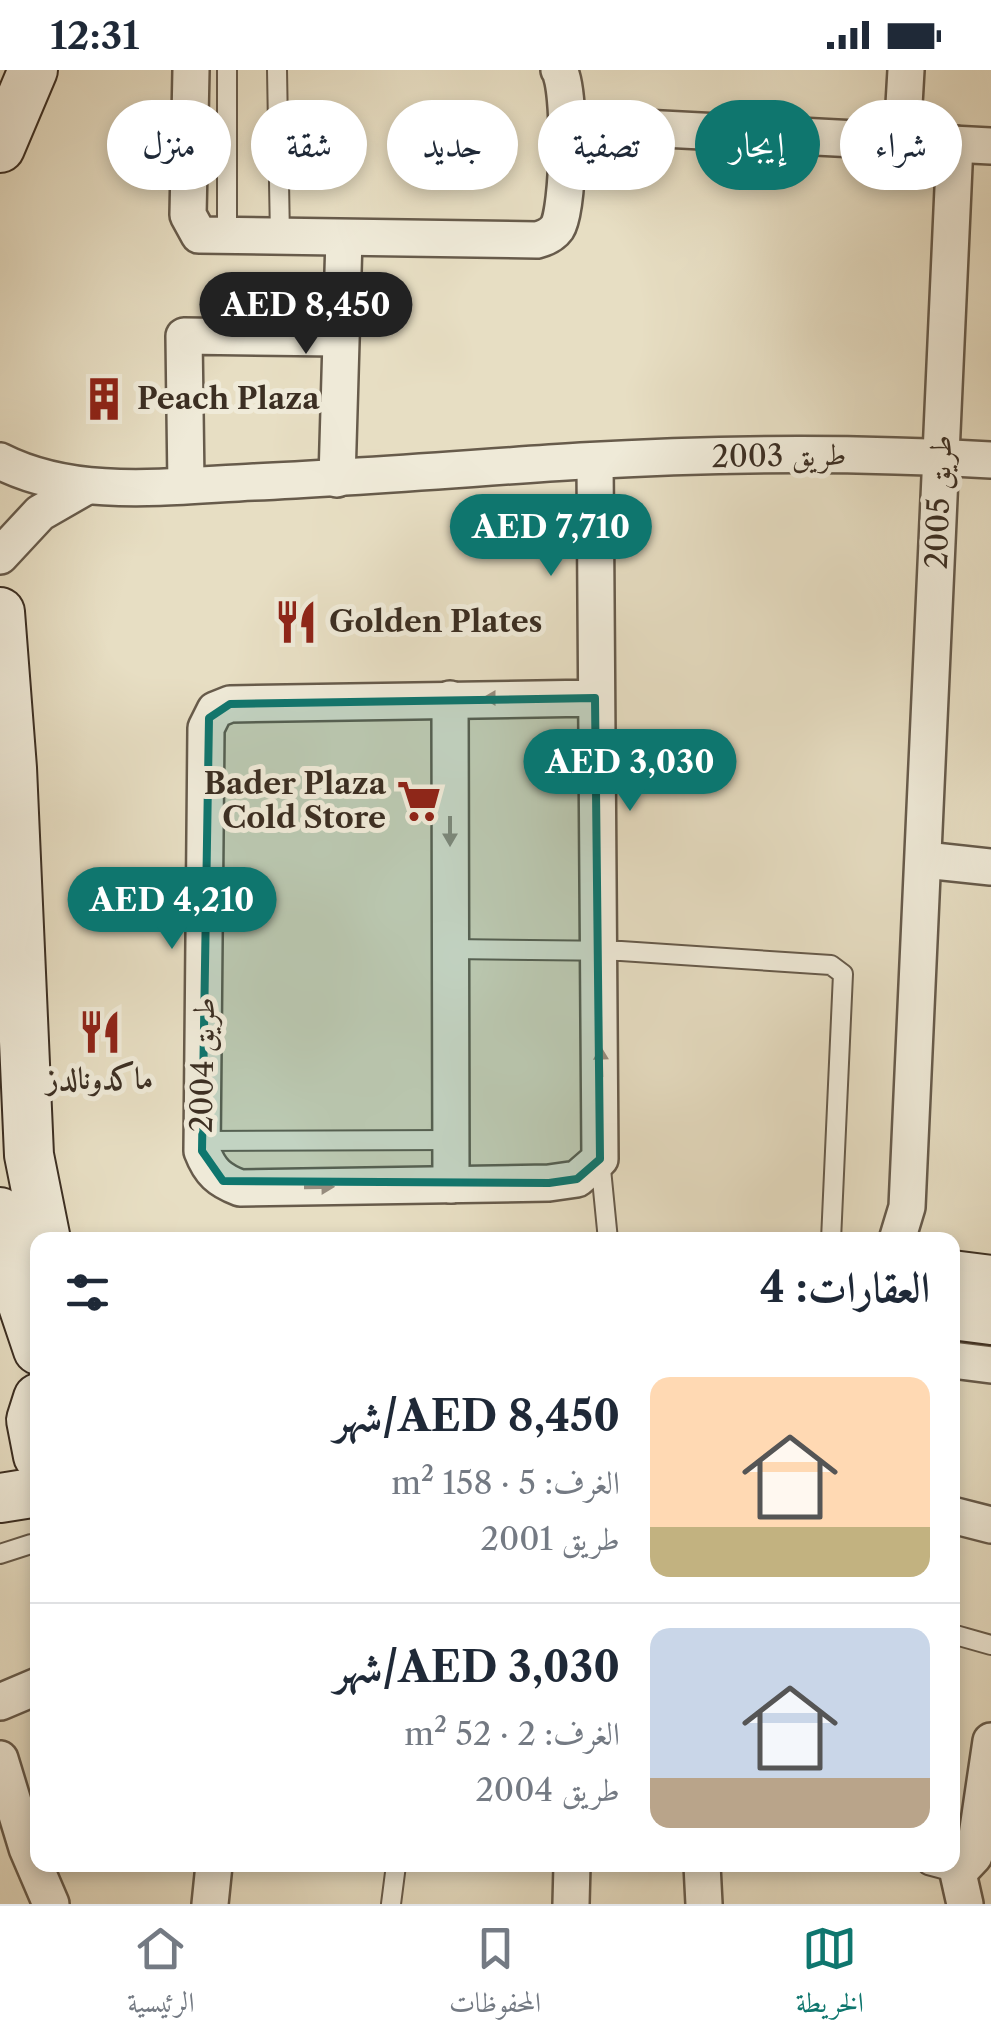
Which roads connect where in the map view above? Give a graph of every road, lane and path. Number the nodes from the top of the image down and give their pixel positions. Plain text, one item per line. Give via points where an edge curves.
1 (34, 70) edge
2 (191, 70) edge
3 (227, 70) edge
4 (277, 70) edge
5 (558, 70) edge
6 (906, 70) edge
7 (566, 100) edge
8 (904, 100) edge
9 (675, 129) edge
10 (840, 137) edge
11 (962, 144) edge
12 (991, 146) edge
13 (0, 148) edge
14 (562, 190) edge
15 (953, 190) edge
16 (227, 236) junction
17 (280, 237) junction
18 (344, 238) junction
19 (339, 338) junction
20 (940, 457) junction
21 (991, 460) edge
22 (590, 461) junction
23 (0, 462) edge
24 (337, 478) junction
25 (186, 485) junction
26 (87, 486) junction
27 (0, 556) edge
28 (0, 612) edge
29 (590, 698) junction
30 (450, 699) junction
31 (925, 860) junction
32 (991, 867) edge
33 (450, 949) junction
34 (599, 950) junction
35 (202, 1140) junction
36 (451, 1140) junction
37 (600, 1160) junction
38 (451, 1185) junction
39 (0, 1212) edge
40 (908, 1229) edge
41 (44, 1232) edge
42 (607, 1232) edge
43 (832, 1232) edge
44 (960, 1275) edge
45 (991, 1280) edge
46 (960, 1316) edge
47 (991, 1320) edge
48 (30, 1326) edge
49 (960, 1361) edge
50 (991, 1364) edge
51 (30, 1493) edge
52 (0, 1498) edge
53 (960, 1518) edge
54 (991, 1525) edge
55 (30, 1544) edge
56 (0, 1554) edge
57 (960, 1636) edge
58 (991, 1645) edge
59 (30, 1689) edge
60 (0, 1702) edge
61 (990, 1747) edge
62 (0, 1759) edge
63 (14, 1853) edge
64 (960, 1870) edge
65 (213, 1872) edge
66 (395, 1872) edge
67 (572, 1872) edge
68 (702, 1872) edge
69 (51, 1904) edge
70 (210, 1904) edge
71 (391, 1904) edge
72 (571, 1904) edge
73 (704, 1904) edge

1 - 13 main road
2 - 16 street via 189,223 199,234
3 - 16 lane
4 - 17 lane
5 - 7 street
6 - 8 street
9 - 10 street
11 - 12 street
14 - 18 street via 560,219 546,237
15 - 20 street, طريق 2005
16 - 17 street
17 - 18 street
18 - 19 street
19 - 24 street
19 - 25 street via 184,336
20 - 21 street, طريق 2003
20 - 22 street, طريق 2003
20 - 31 street, طريق 2005
22 - 24 street, طريق 2003
22 - 29 street
23 - 26 street, طريق 2003 via 27,475
24 - 25 street, طريق 2003
25 - 26 street, طريق 2003
26 - 27 street, طريق 2003 via 40,513
28 - 41 main road via 28,1155
29 -> 30 street, طريق 2004
29 - 34 street
30 -> 33 street
30 - 35 street, طريق 2004 via 230,704 209,718
31 - 32 street
31 - 40 street, طريق 2005
33 - 34 lane
33 - 36 street
37 -> 34 street
34 - 43 lane via 831,965 842,974
35 - 36 lane
35 -> 38 street, طريق 2004 via 209,1170 240,1188
36 - 38 street
37 - 38 street, طريق 2004 via 568,1182
37 - 42 lane
39 - 48 main road
44 - 45 main road
46 - 47 main road
49 - 50 street
51 - 52 main road
53 - 54 street
55 - 56 lane
57 - 58 lane
59 - 60 street
61 - 64 street via 974,1856
62 - 63 street
63 - 69 street
65 - 70 street
66 - 71 lane
67 - 72 street
68 - 73 street

